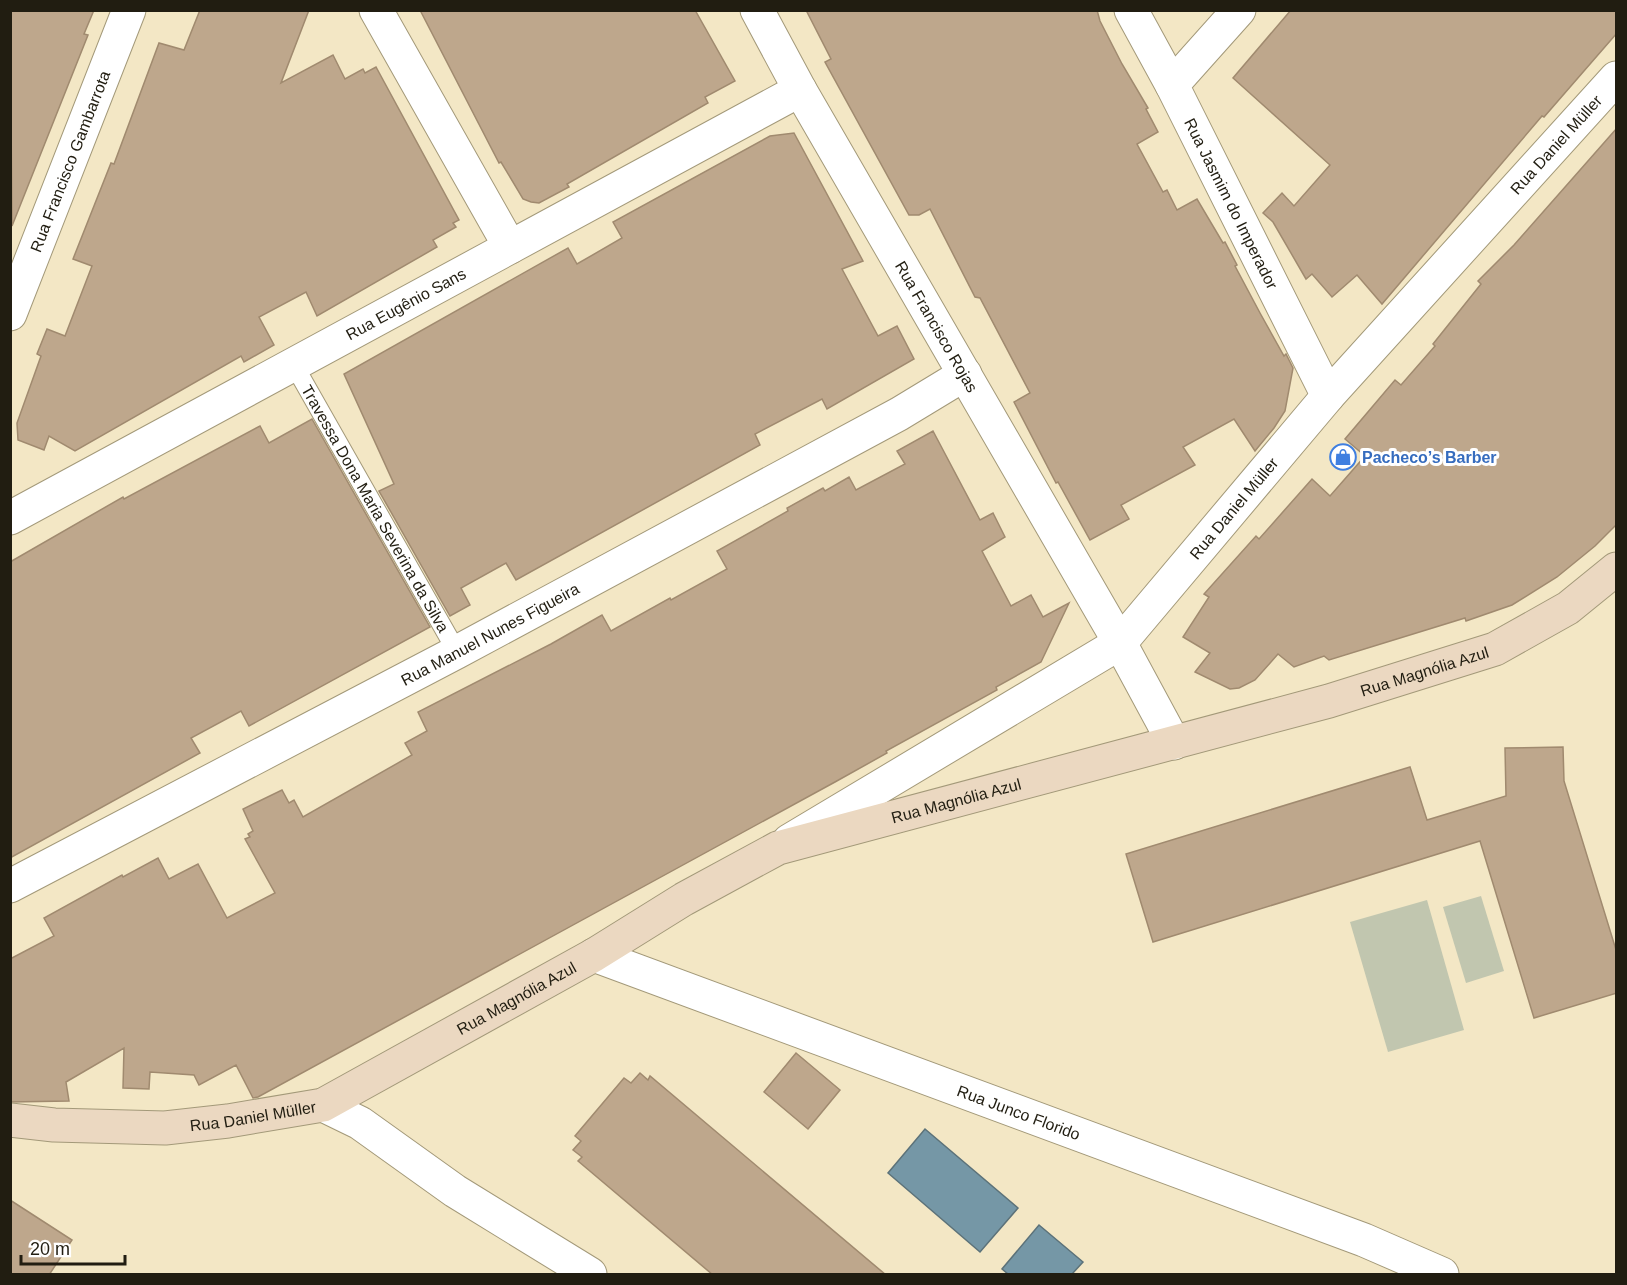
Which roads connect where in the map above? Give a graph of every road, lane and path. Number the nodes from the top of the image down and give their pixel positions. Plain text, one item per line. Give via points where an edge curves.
1 (129, 10) edge
2 (376, 10) edge
3 (757, 10) edge
4 (1131, 10) edge
5 (1239, 10) edge
6 (1617, 78) edge
7 (1172, 86) junction
8 (800, 90) junction
9 (510, 247) junction
10 (10, 314) edge
11 (294, 365) junction
12 (965, 374) junction
13 (1328, 396) junction
14 (10, 518) edge
15 (1617, 569) edge
16 (1120, 643) junction
17 (457, 652) junction
18 (1174, 743) junction
19 (778, 848) junction
20 (10, 886) edge
21 (594, 955) junction
22 (323, 1105) junction
23 (10, 1120) edge
24 (590, 1275) edge
25 (1442, 1275) edge

1 - 10 street, Rua Francisco Gambarrota
2 - 9 street
3 - 8 street, Rua Francisco Rojas
4 - 7 street, Rua Jasmim do Imperador
5 - 7 street
6 - 13 street, Rua Daniel Müller
7 - 13 street, Rua Jasmim do Imperador
8 - 9 street, Rua Eugênio Sans
8 - 12 street, Rua Francisco Rojas
9 - 11 street, Rua Eugênio Sans
11 - 14 street, Rua Eugênio Sans
11 - 17 lane, Travessa Dona Maria Severina da Silva
12 - 16 street, Rua Francisco Rojas
12 - 17 street, Rua Manuel Nunes Figueira via 899,414
13 - 16 street, Rua Daniel Müller
15 - 18 street, Rua Magnólia Azul via 1568,608 1495,649 1329,701
16 - 18 street, Rua Francisco Rojas
16 - 19 street, Rua Daniel Müller
17 - 20 street, Rua Manuel Nunes Figueira
18 - 19 street, Rua Magnólia Azul
19 - 21 street, Rua Magnólia Azul via 684,899
21 - 22 street, Rua Magnólia Azul
21 - 25 street, Rua Junco Florido via 1364,1240
22 - 23 street, Rua Daniel Müller via 165,1128
22 - 24 street, Rua Daniel Müller via 360,1123 455,1191

